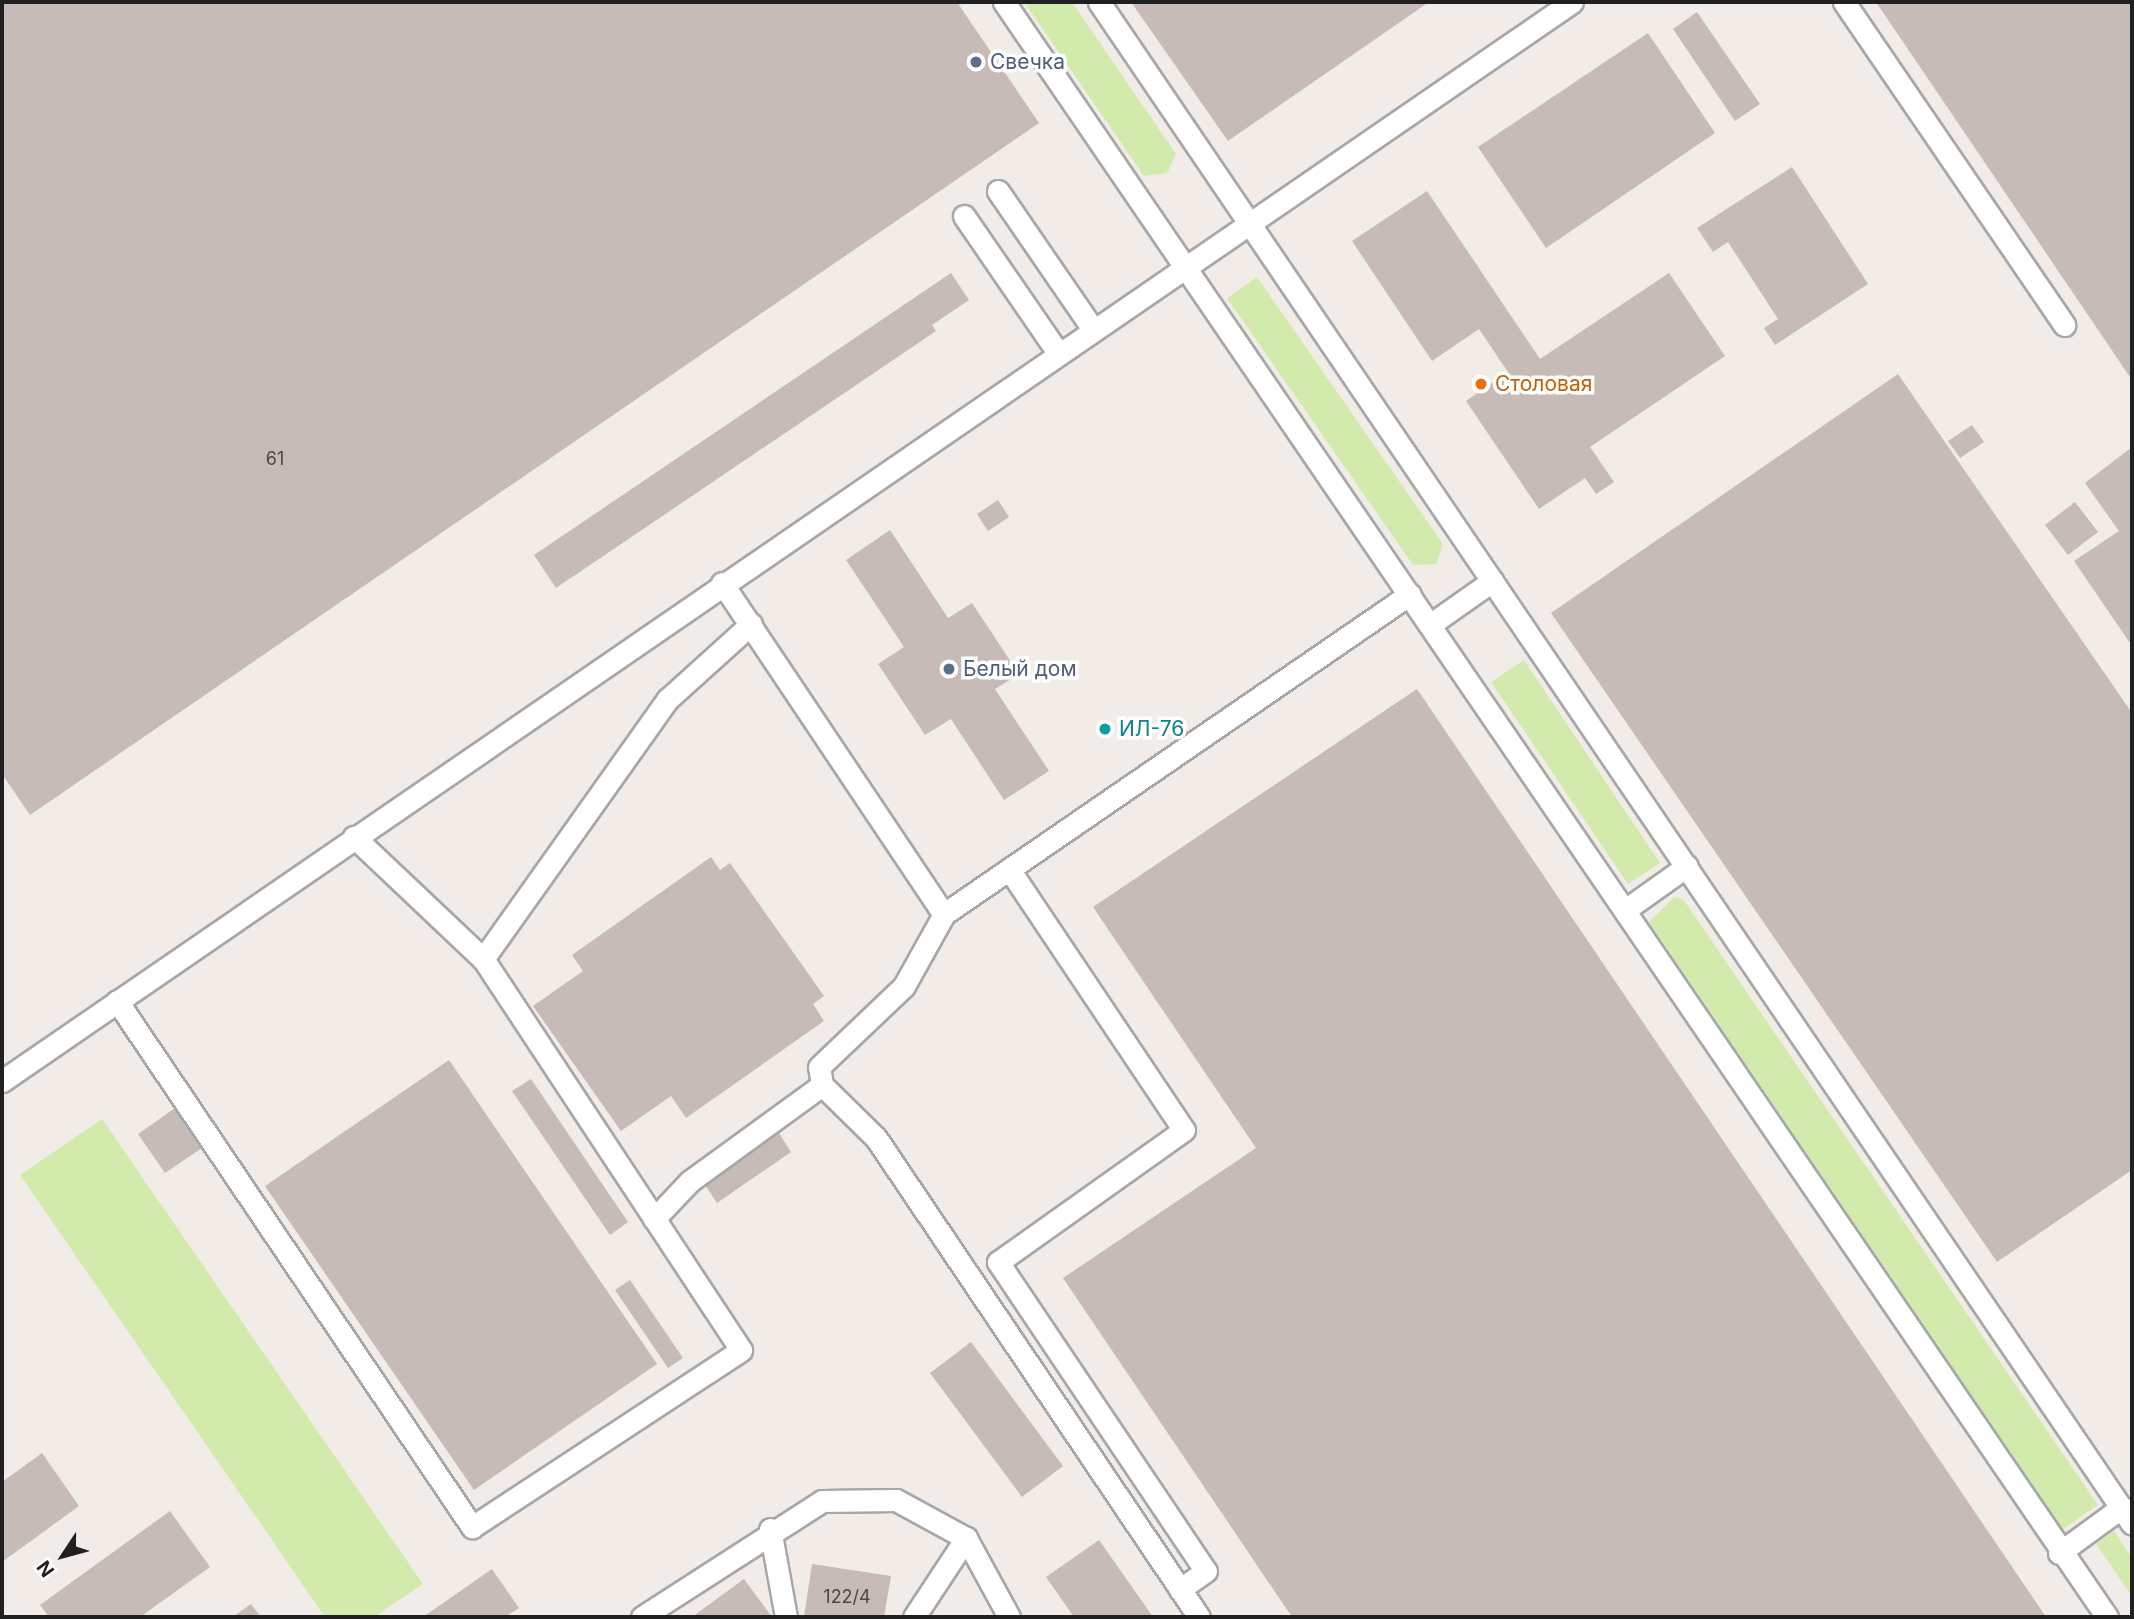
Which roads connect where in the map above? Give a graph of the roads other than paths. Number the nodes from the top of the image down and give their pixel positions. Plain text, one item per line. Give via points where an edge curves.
1 (1004, 2) edge
2 (1099, 2) edge
3 (1572, 2) edge
4 (1844, 2) edge
5 (998, 191) dead end
6 (964, 216) dead end
7 (1248, 223) junction
8 (1187, 265) junction
9 (2064, 325) dead end
10 (1093, 329) junction
11 (1058, 353) junction
12 (1493, 581) junction
13 (722, 583) junction
14 (1410, 594) junction
15 (751, 624) junction
16 (1431, 624) junction
17 (354, 837) junction
18 (1687, 866) junction
19 (1009, 869) junction
20 (1625, 910) junction
21 (944, 914) junction
22 (483, 959) junction
23 (117, 1001) junction
24 (2, 1081) edge
25 (822, 1085) junction
26 (654, 1219) junction
27 (2127, 1516) edge
28 (770, 1529) junction
29 (966, 1538) junction
30 (2059, 1553) junction
31 (1180, 1589) junction
32 (642, 1617) edge
33 (786, 1617) edge
34 (914, 1617) edge
35 (1009, 1617) edge
36 (1199, 1617) edge
37 (2107, 1617) edge

1 - 8 street
2 - 7 street
3 - 7 street
4 - 9 street
5 - 10 street
6 - 11 street
7 - 8 street
7 - 12 street
8 - 10 street
8 - 14 street
10 - 11 street
11 - 13 street
12 - 16 street
12 - 18 street
13 - 15 street
13 - 17 street
14 - 16 street
14 - 19 street
15 - 21 street
15 - 22 street via 668,699
16 - 20 street
17 - 22 street
17 - 23 street
18 - 20 street
18 - 27 street
19 - 21 street
19 - 31 street via 1184,1130 998,1262 1206,1571
20 - 30 street
21 - 25 street via 904,986 822,1059
22 - 26 street
23 - 24 street
23 - 26 street via 472,1527 741,1350
25 - 26 street via 690,1181
25 - 31 street via 876,1138
27 - 30 street
28 - 29 street via 822,1501 896,1500
28 - 32 street
28 - 33 street
29 - 34 street
29 - 35 street
30 - 37 street
31 - 36 street

